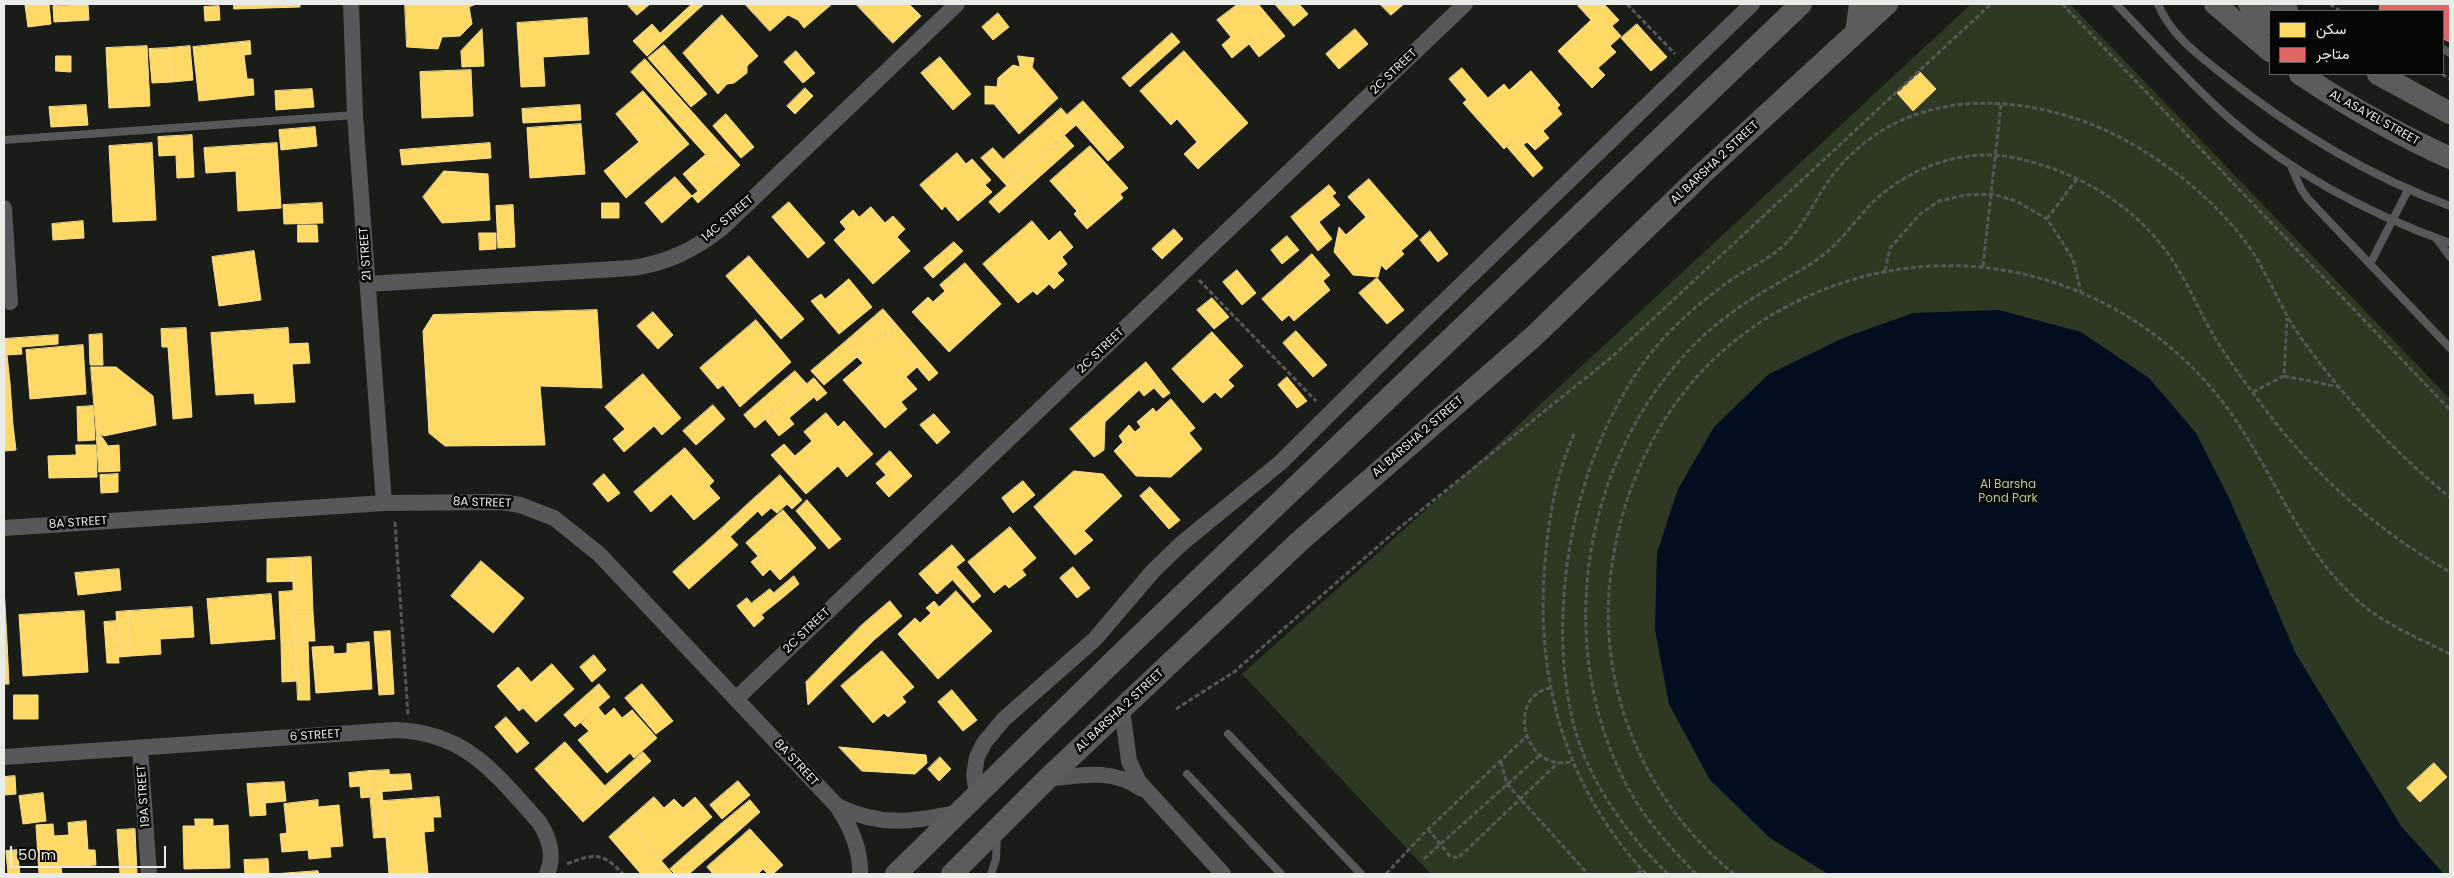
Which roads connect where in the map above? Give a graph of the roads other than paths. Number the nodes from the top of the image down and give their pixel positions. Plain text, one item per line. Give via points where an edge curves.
1 (351, 4) edge
2 (957, 4) edge
3 (1466, 4) edge
4 (1752, 4) edge
5 (1801, 4) edge
6 (1860, 4) edge
7 (1887, 4) edge
8 (2116, 4) edge
9 (2158, 4) edge
10 (2215, 4) edge
11 (2248, 4) edge
12 (2269, 23) edge
13 (1856, 32) junction
14 (2269, 50) edge
15 (2301, 75) edge
16 (2380, 75) edge
17 (2445, 109) edge
18 (355, 115) junction
19 (4, 140) edge
20 (2450, 158) edge
21 (2291, 166) junction
22 (2408, 190) junction
23 (2450, 206) edge
24 (4, 208) edge
25 (2393, 220) junction
26 (2436, 238) junction
27 (2450, 243) edge
28 (2450, 257) edge
29 (2370, 264) junction
30 (368, 284) junction
31 (10, 302) dead end
32 (2450, 348) edge
33 (389, 503) junction
34 (4, 528) edge
35 (736, 699) junction
36 (1122, 709) junction
37 (1228, 734) dead end
38 (140, 748) junction
39 (4, 757) edge
40 (1188, 774) dead end
41 (1047, 779) junction
42 (1146, 792) junction
43 (977, 794) junction
44 (837, 806) junction
45 (956, 813) junction
46 (996, 829) junction
47 (548, 873) edge
48 (149, 874) edge
49 (860, 874) edge
50 (896, 874) edge
51 (952, 874) edge
52 (991, 874) edge
53 (1223, 874) edge
54 (1281, 874) edge
55 (1362, 874) edge

1 - 18 street, 21 STREET
2 - 30 street, 14C STREET via 722,228 680,255 632,268
3 - 35 street, 2C STREET
4 - 43 street via 1252,488 1181,544 1095,639 993,730 975,766
5 - 43 street
6 - 13 street
7 - 13 street, AL BARSHA 2 STREET
8 - 21 lane via 2230,119
9 - 22 lane via 2180,38 2246,93 2323,146
10 - 14 street
11 - 12 street
13 - 36 street, AL BARSHA 2 STREET via 1533,337 1301,540
15 - 20 street, AL ASAYEL STREET via 2346,105
16 - 17 street
18 - 19 lane
18 - 30 street, 21 STREET
21 - 25 lane via 2350,202
21 - 29 lane via 2308,199
22 - 23 lane
22 - 25 lane
24 - 31 street
25 - 26 lane
25 - 29 lane
26 - 27 lane
26 - 28 lane
29 - 32 lane
30 - 33 street, 21 STREET
33 - 34 street, 8A STREET
33 - 35 street, 8A STREET via 502,502 538,510 554,518 599,554
35 - 44 street, 8A STREET
36 - 41 street, AL BARSHA 2 STREET
36 - 42 street via 1129,761
37 - 55 lane
38 - 39 street, 6 STREET
38 - 47 street, 6 STREET via 409,730 444,738 486,763 545,830 551,851
38 - 48 street, 19A STREET
40 - 54 lane
41 - 42 street via 1099,774 1123,778
41 - 46 street, AL BARSHA 2 STREET
42 - 53 street
43 - 45 street
44 - 45 street, 8A STREET via 852,814 884,822 916,821
44 - 49 street, 8A STREET via 851,828
45 - 50 street
46 - 51 street, AL BARSHA 2 STREET
46 - 52 lane via 996,859

